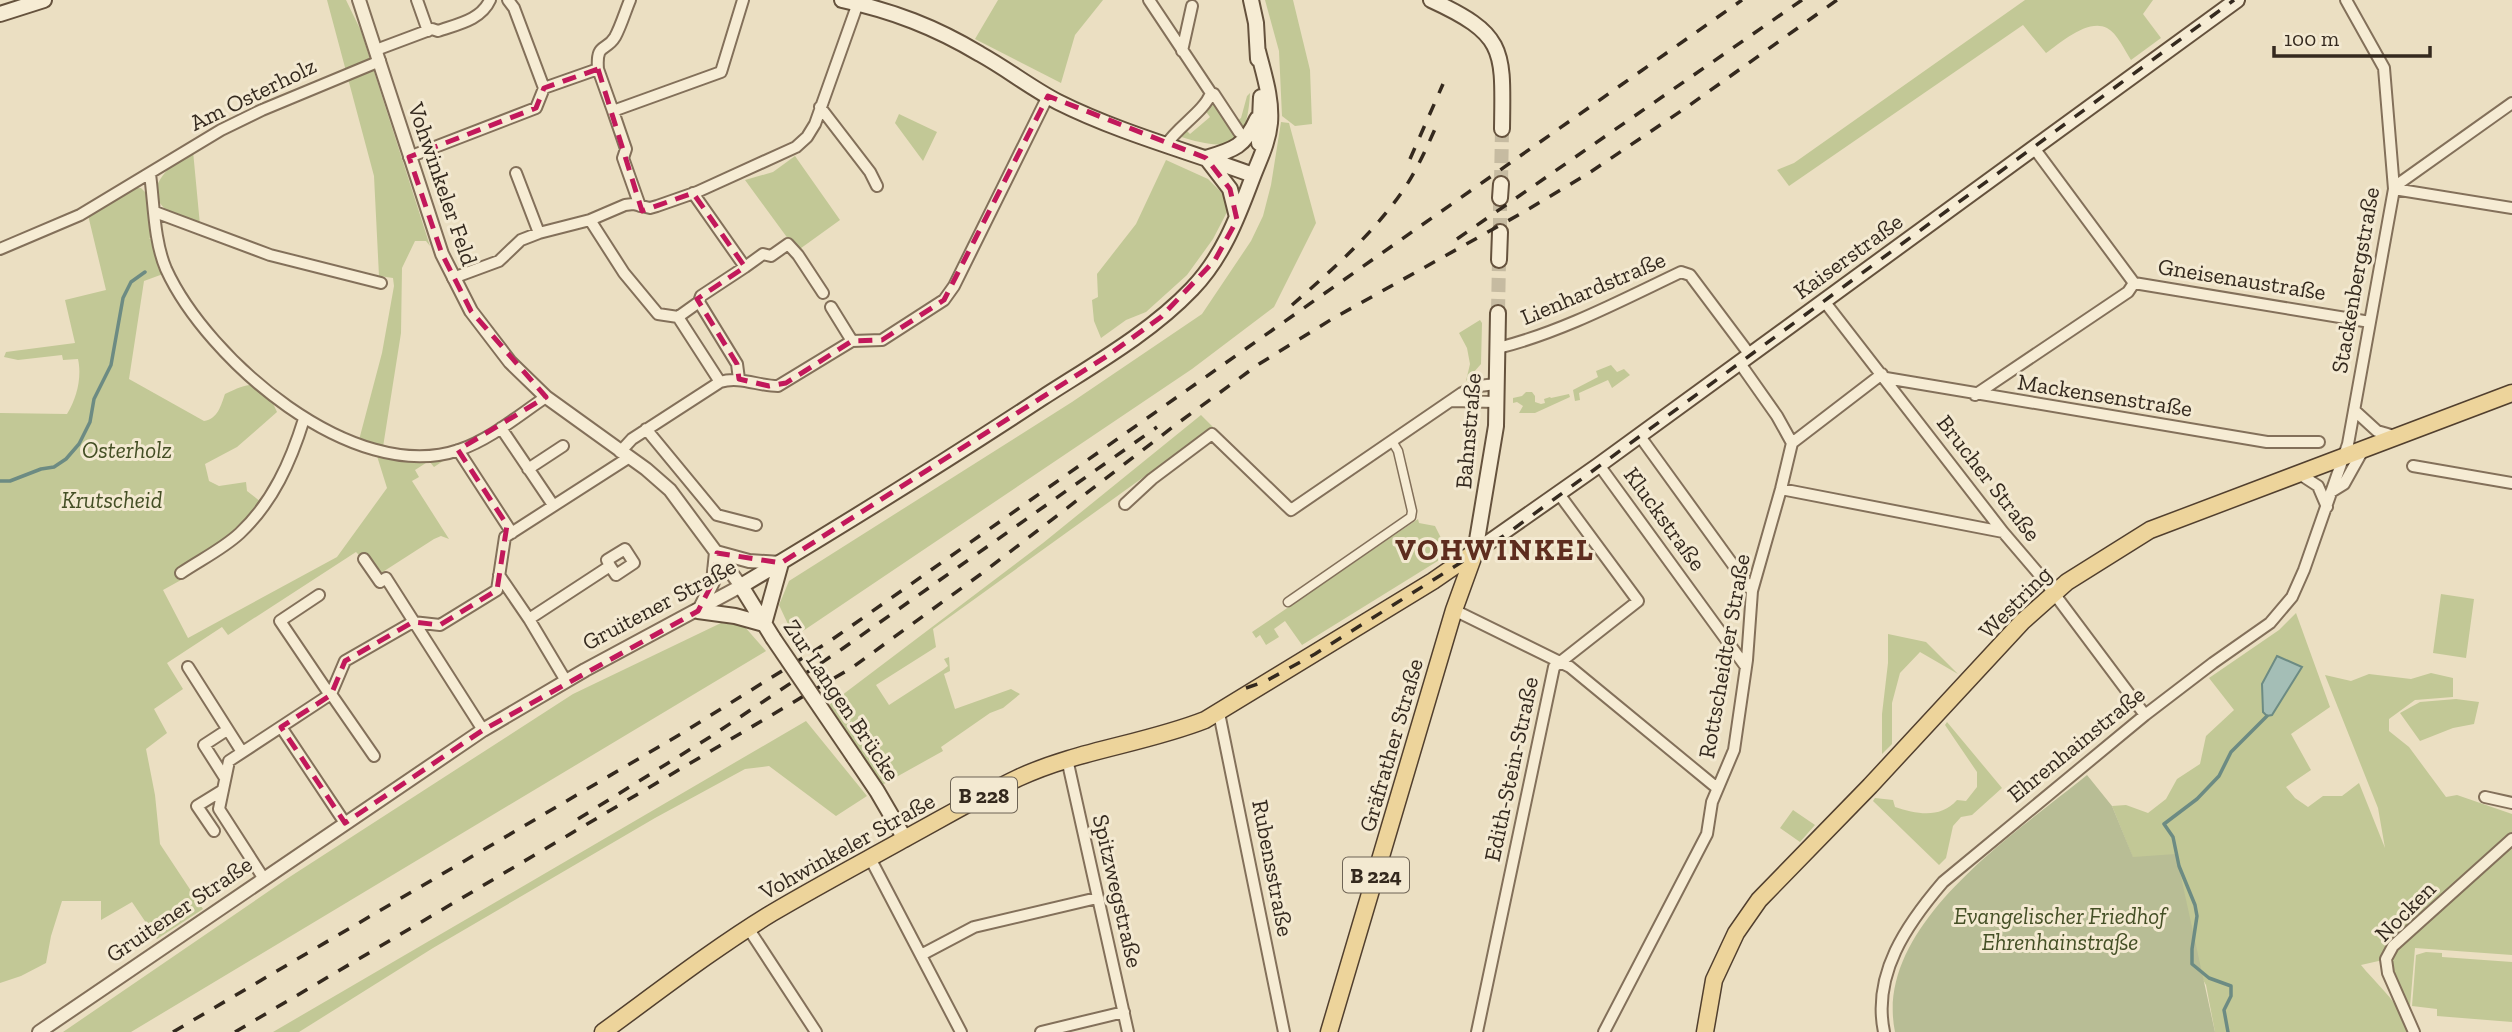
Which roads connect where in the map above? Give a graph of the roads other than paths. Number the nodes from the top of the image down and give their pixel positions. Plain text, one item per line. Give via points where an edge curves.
1 (44, 0) edge
2 (359, 0) edge
3 (417, 0) edge
4 (490, 0) edge
5 (508, 0) edge
6 (630, 0) edge
7 (743, 0) edge
8 (842, 0) edge
9 (1149, 0) edge
10 (1251, 0) edge
11 (1431, 0) edge
12 (2236, 0) edge
13 (2346, 0) edge
14 (861, 3) edge
15 (1192, 6) dead end
16 (0, 14) edge
17 (428, 31) junction
18 (1182, 51) junction
19 (1258, 51) junction
20 (378, 55) junction
21 (598, 69) junction
22 (544, 88) junction
23 (1211, 93) junction
24 (1048, 96) junction
25 (2512, 103) edge
26 (820, 107) junction
27 (613, 111) junction
28 (1260, 113) junction
29 (1502, 129) tunnel mouth
30 (1240, 132) dead end
31 (1167, 145) junction
32 (2034, 148) junction
33 (409, 157) junction
34 (1206, 158) junction
35 (516, 173) dead end
36 (150, 174) junction
37 (1254, 175) junction
38 (877, 186) dead end
39 (2394, 188) junction
40 (693, 193) junction
41 (640, 206) junction
42 (2512, 208) edge
43 (155, 212) junction
44 (590, 220) junction
45 (1237, 220) junction
46 (1500, 232) tunnel mouth
47 (540, 233) junction
48 (0, 249) edge
49 (1499, 260) tunnel mouth
50 (745, 267) junction
51 (453, 278) junction
52 (382, 283) dead end
53 (2134, 283) junction
54 (823, 293) dead end
55 (1824, 301) junction
56 (699, 302) junction
57 (831, 307) dead end
58 (1498, 313) tunnel mouth
59 (678, 317) junction
60 (2370, 322) junction
61 (852, 341) junction
62 (1497, 348) junction
63 (1744, 359) junction
64 (1884, 376) junction
65 (739, 379) junction
66 (720, 382) junction
67 (1496, 384) junction
68 (2512, 393) edge
69 (1975, 395) junction
70 (546, 397) junction
71 (1452, 401) junction
72 (1496, 402) junction
73 (2354, 410) junction
74 (304, 419) junction
75 (501, 428) junction
76 (646, 429) junction
77 (1639, 435) junction
78 (2398, 437) junction
79 (1392, 441) junction
80 (2319, 442) dead end
81 (1792, 443) junction
82 (563, 446) dead end
83 (458, 450) junction
84 (2363, 450) junction
85 (624, 455) junction
86 (2344, 457) junction
87 (1599, 465) junction
88 (2413, 466) dead end
89 (528, 469) junction
90 (2298, 473) junction
91 (2512, 483) edge
92 (1782, 489) junction
93 (2331, 492) junction
94 (1559, 494) junction
95 (1125, 504) dead end
96 (553, 505) junction
97 (2327, 507) junction
98 (756, 525) dead end
99 (512, 533) junction
100 (2003, 533) junction
101 (716, 552) junction
102 (1474, 552) junction
103 (364, 559) dead end
104 (781, 563) junction
105 (610, 566) dead end
106 (181, 573) dead end
107 (499, 575) junction
108 (741, 586) junction
109 (1752, 591) junction
110 (2053, 593) junction
111 (319, 595) dead end
112 (1288, 602) dead end
113 (1454, 610) junction
114 (698, 611) junction
115 (529, 618) junction
116 (413, 622) junction
117 (764, 624) junction
118 (1559, 663) junction
119 (188, 667) dead end
120 (1746, 667) junction
121 (566, 681) junction
122 (331, 695) junction
123 (1219, 713) junction
124 (2145, 715) junction
125 (281, 727) junction
126 (227, 730) junction
127 (483, 730) junction
128 (242, 752) junction
129 (374, 756) dead end
130 (1067, 759) junction
131 (225, 778) junction
132 (1717, 788) junction
133 (223, 790) junction
134 (2485, 797) dead end
135 (2512, 803) edge
136 (345, 823) junction
137 (214, 831) dead end
138 (905, 839) junction
139 (2512, 839) edge
140 (870, 858) junction
141 (264, 879) junction
142 (1097, 898) junction
143 (748, 928) junction
144 (921, 955) junction
145 (1124, 1012) junction
146 (39, 1032) edge
147 (603, 1032) edge
148 (816, 1032) edge
149 (961, 1032) edge
150 (1041, 1032) edge
151 (1128, 1032) edge
152 (1284, 1032) edge
153 (1329, 1032) edge
154 (1477, 1032) edge
155 (1604, 1032) edge
156 (1705, 1032) edge
157 (1884, 1032) edge
158 (2414, 1032) edge

1 - 16 main road
2 - 20 street, Vohwinkeler Feld
3 - 17 street
4 - 17 street, Am Osterholz via 478,16 438,32
5 - 22 street
6 - 21 street via 614,40 601,47
7 - 27 street via 721,72
8 - 14 main road
9 - 18 street
10 - 19 main road, Gruitener Straße
11 - 29 main road via 1476,24 1496,47
12 - 32 main road, Kaiserstraße / B 228
13 - 39 street, Stackenbergstraße via 2384,68
14 - 24 main road via 922,22
14 - 26 street
15 - 18 street
17 - 20 street, Am Osterholz
18 - 23 street
19 - 28 main road, Gruitener Straße
19 - 37 main road, Gruitener Straße via 1269,94 1270,122 1266,148
20 - 33 street, Vohwinkeler Feld
20 - 36 street, Am Osterholz via 221,130
21 - 22 street
21 - 27 street
22 - 33 street via 536,108
23 - 30 street
23 - 31 street
24 - 31 main road
24 - 61 street via 944,300 883,340
25 - 39 street
26 - 38 street
26 - 40 street via 816,124 796,148
27 - 41 street
28 - 34 main road via 1251,133 1236,149
28 - 37 main road, Gruitener Straße
31 - 34 main road
32 - 53 street
32 - 55 main road, Kaiserstraße / B 228
33 - 51 street, Vohwinkeler Feld
34 - 37 main road
34 - 45 main road via 1230,190
35 - 47 street
36 - 43 street
36 - 48 street, Am Osterholz via 80,215
37 - 45 main road, Gruitener Straße
39 - 42 street
39 - 60 street, Stackenbergstraße
40 - 41 street via 650,208
40 - 50 street
41 - 44 street via 625,205
43 - 52 street via 270,255
43 - 74 street via 165,265 186,304 226,352
44 - 47 street
44 - 59 street via 624,273 658,314
45 - 104 main road, Gruitener Straße via 1208,270 1161,317 937,467
46 - 49 main road
47 - 51 street via 522,240 499,261
50 - 54 street via 788,244
50 - 56 street via 701,296
51 - 70 street, Vohwinkeler Feld via 492,340
53 - 60 street, Gneisenaustraße
53 - 69 street, Gneisenaustraße via 2128,292
55 - 63 main road, Kaiserstraße / B 228
55 - 64 street, Brucher Straße
56 - 59 street
56 - 65 street via 737,364
57 - 61 street
58 - 62 main road, Bahnstraße
59 - 66 street
60 - 73 street, Stackenbergstraße
61 - 65 street via 778,386
62 - 63 street, Lienhardstraße via 1540,335 1686,272 1723,320
62 - 67 main road, Bahnstraße
63 - 77 main road, Kaiserstraße / B 228
63 - 81 street
64 - 69 street, Mackensenstraße
64 - 81 street
64 - 100 street, Brucher Straße
65 - 66 street
66 - 76 street
67 - 71 street via 1471,388
67 - 72 main road, Bahnstraße
68 - 78 main road, Westring
69 - 80 street, Mackensenstraße via 2266,442
70 - 75 street
70 - 85 street, Vohwinkeler Feld
71 - 72 street
71 - 79 street
72 - 102 main road, Bahnstraße via 1492,455
73 - 78 street via 2377,430
73 - 86 street, Stackenbergstraße
74 - 83 street via 376,451 407,455
74 - 106 street via 281,479 263,506 240,534
75 - 83 street
75 - 89 street
76 - 85 street via 630,440
76 - 98 street via 717,515
77 - 87 main road, Kaiserstraße / B 228
77 - 109 street
78 - 84 main road, Westring
79 - 95 street via 1291,510 1212,434
79 - 112 street via 1411,517
81 - 92 street, Rottscheidter Straße
82 - 89 street
83 - 99 street
84 - 86 main road, Westring
84 - 93 street, Ehrenhainstraße via 2344,484
85 - 96 street
85 - 101 street, Vohwinkeler Feld via 670,490
86 - 90 main road, Westring
86 - 93 street, Ehrenhainstraße
87 - 94 main road, Kaiserstraße / B 228
87 - 120 street, Kluckstraße
88 - 91 street
89 - 96 street
90 - 97 street via 2318,486
90 - 110 main road, Westring via 2150,530
92 - 100 street
92 - 109 street, Rottscheidter Straße
93 - 97 street, Ehrenhainstraße
94 - 102 main road, Kaiserstraße / B 228
94 - 118 street, Edith-Stein-Straße via 1638,601
96 - 99 street
97 - 124 street, Ehrenhainstraße via 2292,597 2270,623
99 - 107 street via 505,537
100 - 110 street, Brucher Straße
101 - 104 street
101 - 108 street, Vohwinkeler Feld
101 - 114 street via 713,582
102 - 113 main road, Gräfrather Straße
102 - 123 main road, Vohwinkeler Straße / B 228
103 - 116 street via 380,582 386,578
104 - 108 main road, Gruitener Straße
104 - 117 main road
105 - 115 street
107 - 115 street
107 - 116 street via 497,590 439,625
108 - 114 street, Gruitener Straße
108 - 117 main road, Zur Langen Brücke
109 - 120 street, Rottscheidter Straße
110 - 124 street, Brucher Straße
110 - 156 main road, Westring via 1759,900 1736,933 1714,980
111 - 122 street via 280,621
113 - 118 street
113 - 153 main road, Gräfrather Straße / B 224
114 - 117 main road
114 - 121 street, Gruitener Straße
115 - 121 street
116 - 122 street via 345,661
116 - 127 street
117 - 138 main road, Zur Langen Brücke, bridge
118 - 132 street via 1613,700
118 - 154 street, Edith-Stein-Straße via 1553,667
119 - 126 street
120 - 132 street, Rottscheidter Straße via 1734,750
121 - 127 street, Gruitener Straße
122 - 125 street
122 - 129 street
123 - 130 main road, Vohwinkeler Straße / B 228 via 1180,729
123 - 152 street, Rubensstraße
124 - 157 street, Ehrenhainstraße via 1943,882 1916,913 1898,945 1883,988
125 - 128 street
125 - 136 street
126 - 128 street
126 - 131 street via 204,745
127 - 136 street, Gruitener Straße
128 - 131 street via 229,761
130 - 138 main road, Vohwinkeler Straße / B 228 via 1019,777
130 - 142 street, Spitzwegstraße
131 - 133 street
132 - 155 street, Rottscheidter Straße via 1707,834
133 - 137 street via 197,806
133 - 141 street via 219,809
134 - 135 street
136 - 141 street, Gruitener Straße
138 - 140 main road, Vohwinkeler Straße / B 228
139 - 158 street, Nocken via 2393,946 2386,959 2388,974
140 - 143 main road, Vohwinkeler Straße / B 228
140 - 144 street
141 - 146 street, Gruitener Straße
142 - 144 street via 974,927
142 - 145 street, Spitzwegstraße
143 - 147 main road, Vohwinkeler Straße / B 228
143 - 148 street
144 - 149 street
145 - 150 street
145 - 151 street, Spitzwegstraße

